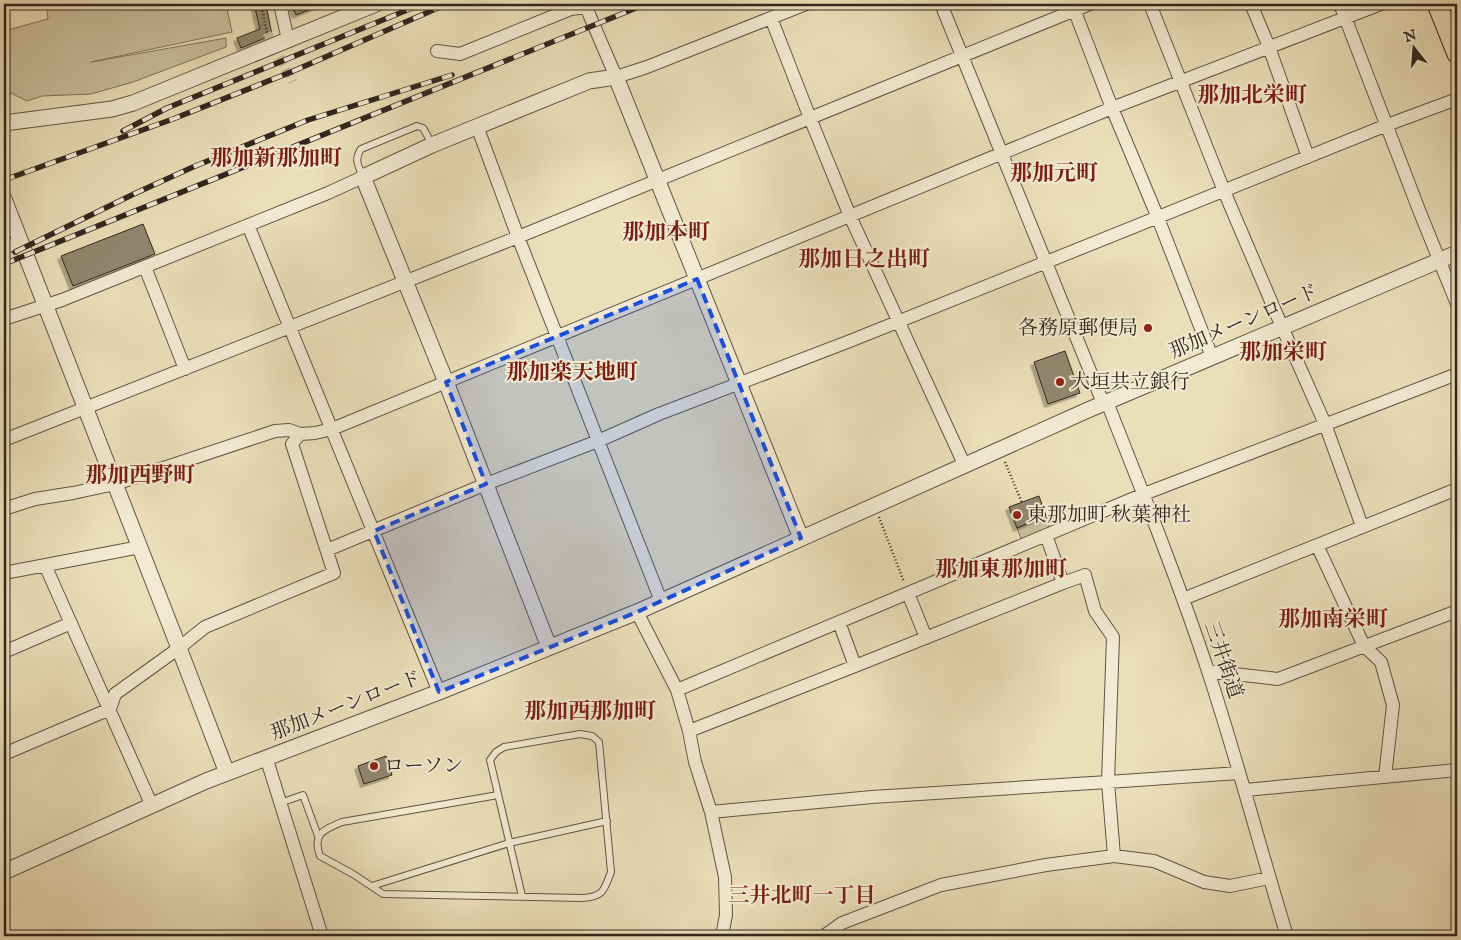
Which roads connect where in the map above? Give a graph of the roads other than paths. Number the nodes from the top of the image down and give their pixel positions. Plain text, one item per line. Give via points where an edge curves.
1 (280, 4) edge
2 (376, 4) edge
3 (806, 4) edge
4 (941, 4) edge
5 (1090, 4) edge
6 (1150, 4) edge
7 (1251, 4) edge
8 (1340, 4) edge
9 (1381, 4) edge
10 (1437, 4) edge
11 (1073, 7) edge
12 (771, 18) junction
13 (1345, 18) junction
14 (288, 40) junction
15 (1268, 47) junction
16 (437, 51) dead end
17 (1457, 54) edge
18 (962, 56) junction
19 (616, 76) junction
20 (1181, 81) junction
21 (1457, 99) edge
22 (1112, 108) junction
23 (810, 118) junction
24 (4, 123) edge
25 (1387, 125) junction
26 (477, 126) junction
27 (432, 145) junction
28 (1002, 153) junction
29 (1308, 157) junction
30 (363, 177) junction
31 (658, 180) junction
32 (1224, 190) junction
33 (4, 198) edge
34 (850, 216) junction
35 (1158, 218) junction
36 (248, 225) junction
37 (518, 237) junction
38 (21, 242) junction
39 (4, 248) edge
40 (1457, 253) edge
41 (1440, 260) junction
42 (1046, 262) junction
43 (146, 267) junction
44 (697, 279) junction
45 (405, 281) junction
46 (1457, 304) edge
47 (44, 305) junction
48 (4, 319) edge
49 (898, 322) junction
50 (290, 326) junction
51 (1282, 327) junction
52 (558, 336) junction
53 (1212, 357) junction
54 (185, 369) junction
55 (1457, 374) edge
56 (446, 382) junction
57 (740, 384) junction
58 (1105, 402) junction
59 (86, 409) junction
60 (1325, 424) junction
61 (332, 429) junction
62 (300, 434) junction
63 (4, 440) edge
64 (598, 441) junction
65 (964, 464) junction
66 (115, 484) junction
67 (486, 484) junction
68 (1457, 489) edge
69 (1144, 494) junction
70 (4, 509) edge
71 (1362, 526) junction
72 (374, 531) junction
73 (1046, 535) junction
74 (801, 538) junction
75 (1317, 545) junction
76 (140, 548) junction
77 (327, 550) junction
78 (45, 565) junction
79 (4, 573) edge
80 (1063, 583) junction
81 (908, 593) junction
82 (1182, 599) junction
83 (661, 601) junction
84 (1457, 611) edge
85 (637, 612) junction
86 (71, 622) junction
87 (838, 622) junction
88 (926, 638) junction
89 (1364, 646) junction
90 (549, 647) junction
91 (180, 648) junction
92 (4, 652) edge
93 (855, 666) junction
94 (1208, 671) junction
95 (677, 690) junction
96 (439, 692) junction
97 (110, 709) junction
98 (690, 731) junction
99 (4, 754) edge
100 (266, 757) junction
101 (1457, 770) edge
102 (227, 772) junction
103 (1239, 773) junction
104 (1385, 777) junction
105 (1108, 782) junction
106 (1245, 790) junction
107 (498, 795) junction
108 (280, 803) junction
109 (152, 806) junction
110 (711, 812) junction
111 (607, 821) junction
112 (318, 836) junction
113 (509, 843) junction
114 (1114, 856) junction
115 (4, 872) edge
116 (1269, 878) junction
117 (372, 886) junction
118 (522, 896) junction
119 (322, 936) edge
120 (722, 936) edge
121 (824, 936) edge
122 (1287, 936) edge

1 - 14 street
2 - 14 street
3 - 12 street
4 - 18 street, 三井街道
5 - 11 street
6 - 20 street
7 - 15 street
8 - 13 street
9 - 13 street
10 - 17 main road
11 - 18 street
11 - 22 street
12 - 19 street
12 - 23 street
13 - 15 street
13 - 25 street
14 - 24 street via 112,109
15 - 20 street
15 - 29 street
16 - 19 street via 460,54 571,9 586,8
18 - 23 street
18 - 28 street, 三井街道
19 - 26 street via 589,81
19 - 31 street
20 - 22 street
20 - 32 street
21 - 25 street
22 - 28 street
22 - 35 street
23 - 31 street
23 - 34 street
25 - 29 street
25 - 41 street
26 - 27 street
26 - 37 street
27 - 30 street
27 - 30 lane via 423,128 416,126 361,149 357,163
28 - 34 street
28 - 42 street, 三井街道
29 - 32 street
30 - 36 street
30 - 45 street
31 - 37 street
31 - 44 street
32 - 35 street
32 - 51 street
33 - 38 street
34 - 44 street
34 - 49 street
35 - 42 street
35 - 53 street
36 - 43 street
36 - 50 street
37 - 45 street
37 - 52 street
38 - 39 street
38 - 47 street
40 - 41 street, 那加メーンロード
41 - 46 street
41 - 51 street, 那加メーンロード
42 - 49 street
42 - 58 street, 三井街道
43 - 47 street
43 - 54 street
44 - 52 street
44 - 57 street
45 - 50 street
45 - 56 street
47 - 48 street
47 - 59 street
49 - 57 street
49 - 65 street
50 - 54 street
50 - 61 street
51 - 53 street, 那加メーンロード
51 - 60 street
52 - 56 street
52 - 64 street
53 - 58 street, 那加メーンロード
54 - 59 street
55 - 60 street
56 - 61 street
56 - 67 street
57 - 64 street
57 - 74 street
58 - 65 street, 那加メーンロード
58 - 69 street, 三井街道
59 - 63 street
59 - 66 street
60 - 69 street
60 - 71 street
61 - 62 street
61 - 72 street
62 - 66 street via 290,430 275,431
62 - 77 street via 292,444
64 - 67 street
64 - 83 street
65 - 74 street, 那加メーンロード
66 - 70 street via 35,499
66 - 76 street
67 - 72 street
67 - 90 street
68 - 71 street
69 - 73 street
69 - 82 street, 三井街道
71 - 75 street
72 - 77 street
72 - 96 street
73 - 80 street
73 - 81 street
74 - 83 street, 那加メーンロード
75 - 82 street
75 - 89 street
76 - 78 street
76 - 91 street
77 - 91 street via 334,573 205,627
78 - 79 street
78 - 86 street
80 - 88 street
80 - 105 street via 1085,574 1095,610 1113,637
81 - 87 street
81 - 88 street
82 - 94 street, 三井街道
83 - 85 street, 那加メーンロード
84 - 89 street
85 - 90 street, 那加メーンロード
85 - 95 street
86 - 92 street
86 - 97 street
87 - 93 street
87 - 95 street
88 - 93 street
89 - 94 street via 1278,678
89 - 104 street via 1381,662 1393,704
90 - 96 street, 那加メーンロード
91 - 97 street via 115,694
91 - 102 street
93 - 98 street
94 - 103 street, 三井街道
95 - 98 street
96 - 100 street, 那加メーンロード
97 - 99 street
97 - 109 street
98 - 110 street via 695,762
100 - 102 street, 那加メーンロード
100 - 108 street
101 - 104 street
102 - 109 street, 那加メーンロード
103 - 105 street
103 - 106 street, 三井街道
104 - 106 street
105 - 110 street via 872,797
105 - 114 street
106 - 116 street, 三井街道
107 - 111 lane via 490,760 496,752 504,747 580,734 592,736 599,742
107 - 112 lane via 342,822
107 - 113 lane
108 - 112 lane via 303,795
108 - 119 street
109 - 115 street
110 - 120 street via 725,877 726,915
111 - 113 lane
111 - 118 lane via 610,872 605,889 594,897
112 - 117 lane via 316,846 320,856
113 - 117 lane
113 - 118 lane
114 - 116 street via 1154,861 1204,882 1230,886
114 - 121 street via 941,885 842,923
116 - 122 street, 三井街道
117 - 118 lane via 383,894

